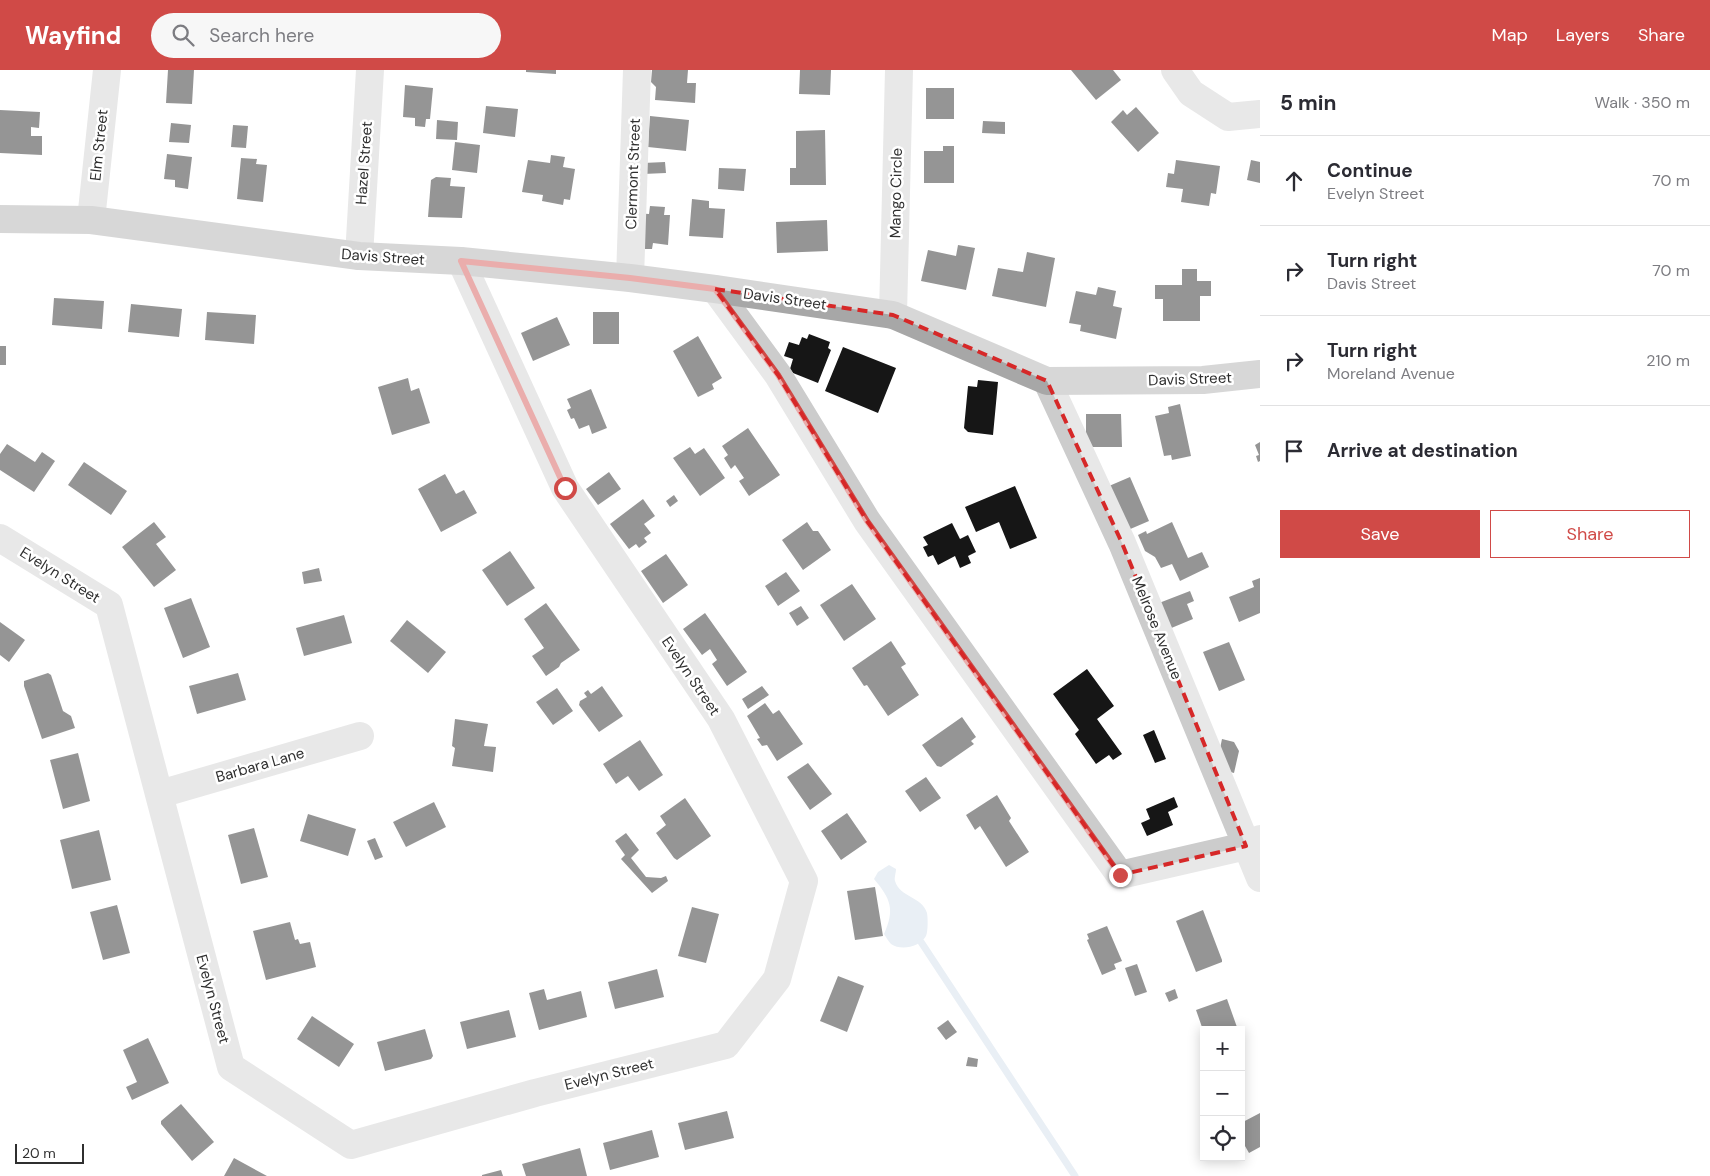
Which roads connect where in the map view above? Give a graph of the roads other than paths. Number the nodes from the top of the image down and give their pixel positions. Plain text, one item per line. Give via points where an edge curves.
1 (107, 70) edge
2 (370, 70) edge
3 (637, 70) edge
4 (899, 70) edge
5 (1175, 70) edge
6 (1260, 114) edge
7 (0, 219) edge
8 (91, 220) junction
9 (359, 256) junction
10 (461, 261) junction
11 (630, 278) junction
12 (715, 289) junction
13 (893, 315) junction
14 (1260, 374) edge
15 (1047, 381) junction
16 (0, 538) edge
17 (360, 736) dead end
18 (160, 794) junction
19 (1253, 842) edge
20 (1260, 878) edge

1 - 8 street, Elm Street
2 - 9 street, Hazel Street
3 - 11 street, Clermont Street
4 - 13 street, Mango Circle
5 - 6 street via 1191,93 1228,117
7 - 8 main road, Davis Street
8 - 9 main road, Davis Street
9 - 10 main road, Davis Street
10 - 11 main road, Davis Street
10 - 18 street, Evelyn Street via 565,488 721,719 804,881 777,979 726,1045 535,1093 351,1145 231,1067
11 - 12 main road, Davis Street
12 - 13 main road, Davis Street
12 - 19 street via 778,375 867,521 1120,875
13 - 15 main road, Davis Street
14 - 15 main road, Davis Street via 1203,380
15 - 19 street, Melrose Avenue
16 - 18 street, Evelyn Street via 109,605
17 - 18 street, Barbara Lane
19 - 20 street, Melrose Avenue

